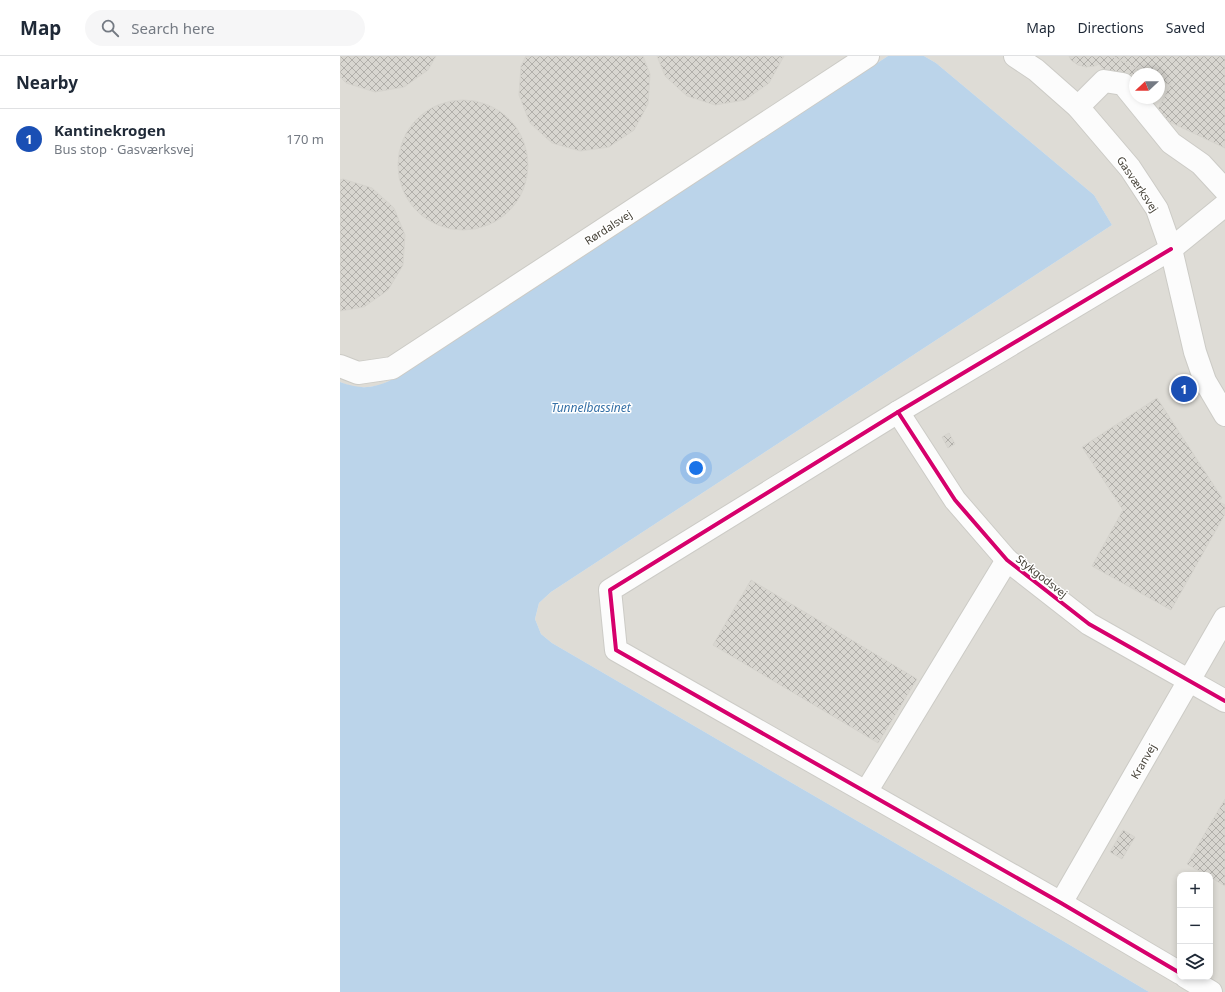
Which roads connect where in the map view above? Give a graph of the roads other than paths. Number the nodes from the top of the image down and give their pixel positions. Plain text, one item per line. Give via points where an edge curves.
1 (868, 56) edge
2 (1015, 56) edge
3 (1078, 107) junction
4 (1225, 190) edge
5 (1225, 205) edge
6 (1171, 249) junction
7 (340, 366) edge
8 (898, 412) junction
9 (1225, 416) edge
10 (1007, 560) junction
11 (1225, 618) edge
12 (1190, 680) junction
13 (1225, 701) edge
14 (866, 792) junction
15 (1061, 903) junction
16 (1177, 971) edge
17 (1191, 980) edge
18 (1212, 992) edge

1 - 7 street, Rørdalsvej via 392,368 358,373
2 - 3 street, Gasværksvej via 1036,70
3 - 4 street via 1104,81 1123,84 1171,143 1201,164
3 - 6 street, Gasværksvej via 1130,168 1156,209
5 - 6 street
6 - 8 street
6 - 9 street, Gasværksvej via 1195,352 1205,380
8 - 10 street, Stykgodsvej via 955,500
8 - 14 street via 610,590 616,650
10 - 12 street, Stykgodsvej via 1089,624
10 - 14 street, Stykgodsvej
11 - 12 street, Kranvej
12 - 13 street, Stykgodsvej
12 - 15 street, Kranvej
14 - 15 street
15 - 16 street
17 - 18 street

